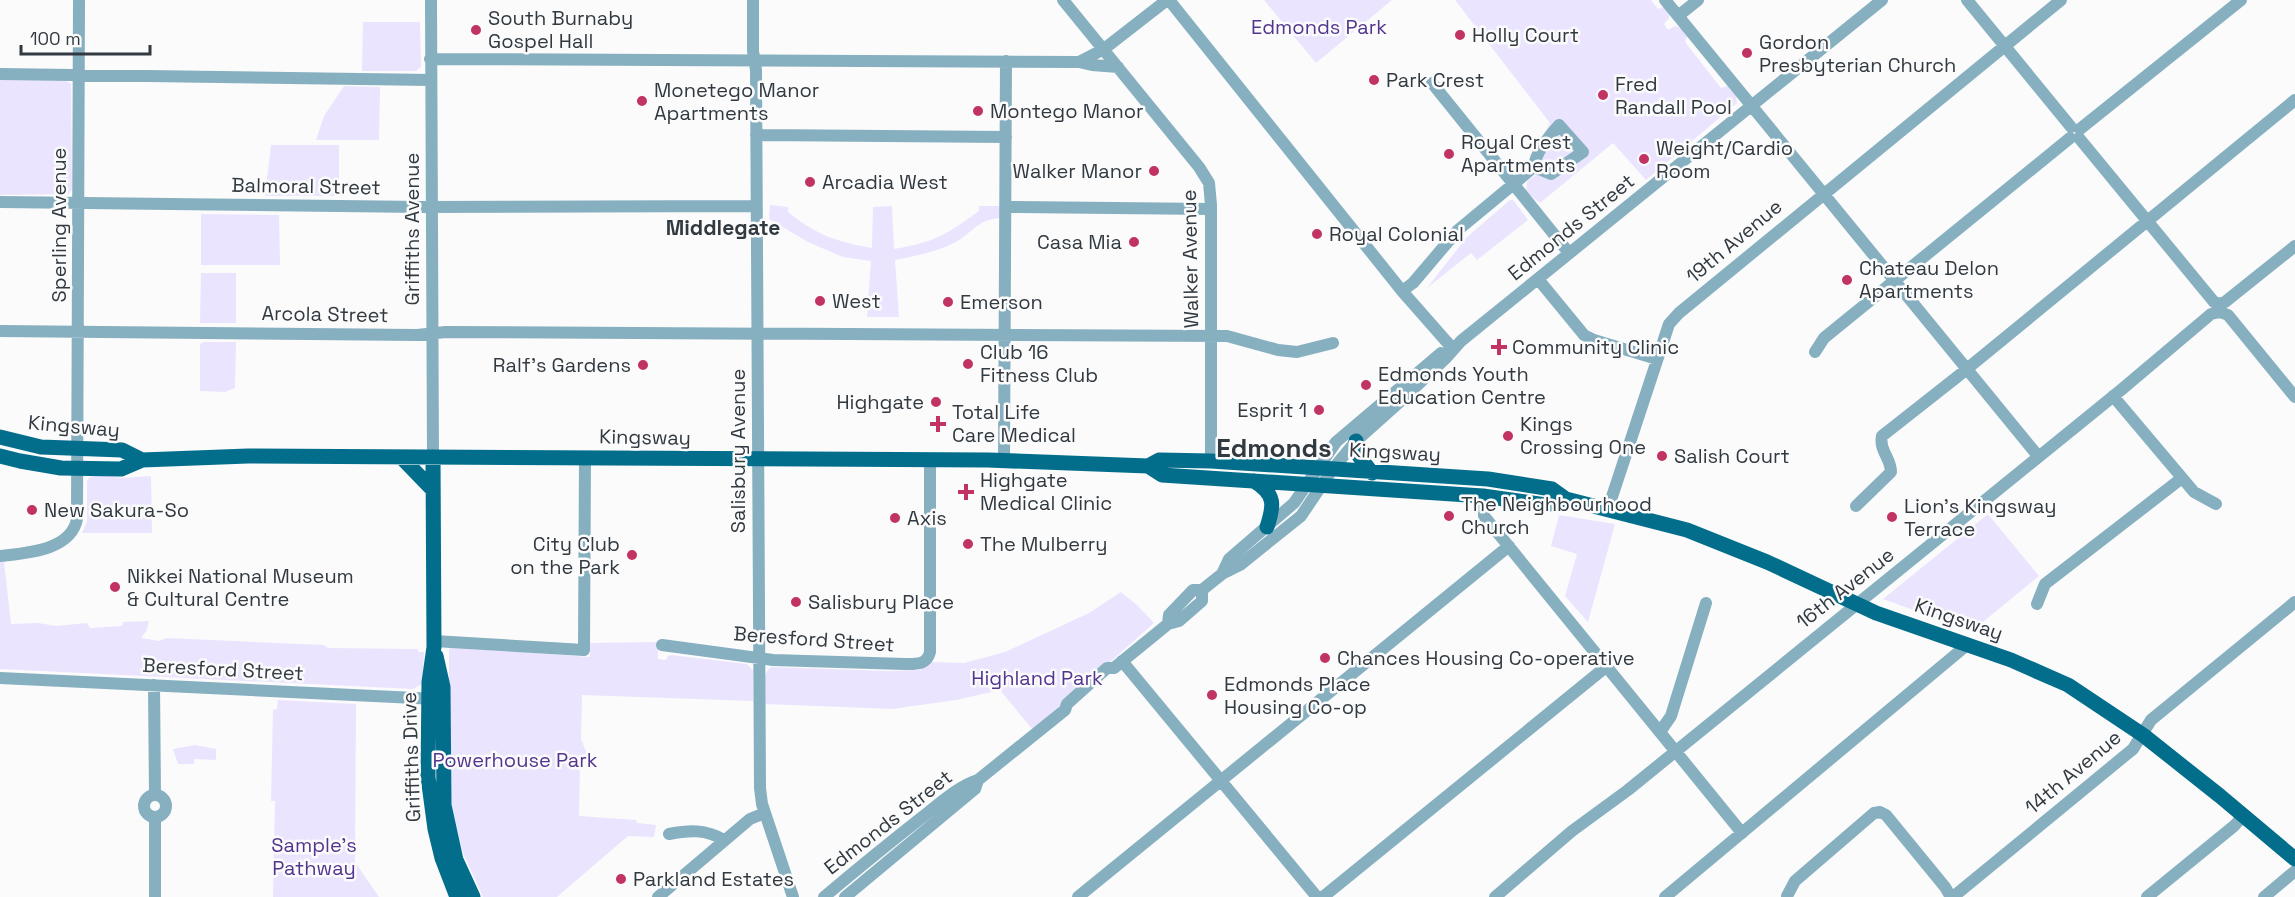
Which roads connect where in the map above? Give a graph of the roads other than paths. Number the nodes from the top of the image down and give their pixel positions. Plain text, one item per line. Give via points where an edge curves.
1 (79, 0) edge
2 (431, 0) edge
3 (753, 0) edge
4 (1063, 0) edge
5 (1168, 0) edge
6 (1665, 0) edge
7 (1698, 0) edge
8 (1882, 0) edge
9 (1967, 0) edge
10 (2061, 0) edge
11 (2241, 0) edge
12 (1678, 16) junction
13 (2005, 45) junction
14 (1104, 49) junction
15 (430, 59) junction
16 (756, 61) junction
17 (1006, 61) junction
18 (1079, 62) junction
19 (1118, 67) junction
20 (0, 74) edge
21 (78, 74) junction
22 (430, 80) junction
23 (1432, 83) dead end
24 (2295, 100) edge
25 (1752, 106) junction
26 (2075, 133) junction
27 (756, 135) junction
28 (1006, 137) junction
29 (1534, 167) dead end
30 (1514, 183) junction
31 (1823, 193) junction
32 (0, 202) edge
33 (79, 203) junction
34 (432, 206) junction
35 (756, 206) junction
36 (1006, 207) junction
37 (1211, 209) junction
38 (2147, 220) junction
39 (2295, 246) edge
40 (1569, 253) junction
41 (1538, 279) junction
42 (1894, 280) junction
43 (1402, 291) junction
44 (2220, 308) junction
45 (78, 330) junction
46 (0, 331) edge
47 (432, 333) junction
48 (757, 333) junction
49 (1004, 335) junction
50 (1211, 336) junction
51 (1333, 343) dead end
52 (1453, 349) junction
53 (1815, 352) dead end
54 (1657, 359) junction
55 (1966, 368) junction
56 (2113, 396) junction
57 (2295, 397) edge
58 (0, 437) edge
59 (1356, 441) junction
60 (77, 449) junction
61 (0, 456) edge
62 (2038, 456) junction
63 (401, 457) junction
64 (433, 457) junction
65 (585, 458) junction
66 (758, 459) junction
67 (930, 459) junction
68 (142, 460) junction
69 (1004, 460) junction
70 (1211, 461) junction
71 (1148, 466) junction
72 (77, 468) junction
73 (1324, 469) junction
74 (1372, 473) junction
75 (2182, 478) junction
76 (1254, 481) junction
77 (1315, 485) junction
78 (433, 490) junction
79 (1483, 496) junction
80 (1566, 499) junction
81 (2216, 504) dead end
82 (1856, 506) dead end
83 (1608, 509) junction
84 (1267, 527) junction
85 (1509, 546) junction
86 (0, 556) edge
87 (1222, 574) junction
88 (2295, 602) edge
89 (1706, 603) dead end
90 (1857, 604) junction
91 (2037, 604) dead end
92 (434, 644) junction
93 (663, 645) dead end
94 (1967, 645) junction
95 (759, 657) junction
96 (1118, 665) junction
97 (1607, 666) junction
98 (0, 678) edge
99 (154, 685) junction
100 (436, 699) junction
101 (1660, 732) junction
102 (2143, 735) junction
103 (1674, 751) junction
104 (978, 780) junction
105 (1221, 780) junction
106 (765, 813) junction
107 (2244, 815) junction
108 (1742, 833) junction
109 (669, 834) dead end
110 (724, 840) junction
111 (2293, 854) edge
112 (2295, 871) edge
113 (1787, 896) edge
114 (155, 897) edge
115 (457, 897) edge
116 (473, 897) edge
117 (658, 897) edge
118 (793, 897) edge
119 (824, 897) edge
120 (845, 897) edge
121 (1078, 897) edge
122 (1317, 897) edge
123 (1323, 897) edge
124 (1495, 897) edge
125 (1665, 897) edge
126 (1952, 897) edge
127 (2147, 897) edge
128 (2264, 897) edge

1 - 21 street, Sperling Avenue
2 - 15 street, Griffiths Avenue
3 - 16 street, Salisbury Avenue
4 - 14 street, Walker Avenue
5 - 14 street
5 - 43 street
6 - 12 street
7 - 12 street
8 - 25 street, Edmonds Street
9 - 13 street
10 - 13 street, 19th Avenue
11 - 26 street
12 - 25 street
13 - 26 street
13 - 31 street, 19th Avenue
14 - 18 street
14 - 19 street, Walker Avenue
15 - 16 street
15 - 22 street, Griffiths Avenue
16 - 17 street
16 - 27 street, Salisbury Avenue
17 - 18 street
17 - 28 street
18 - 19 street
19 - 37 street, Walker Avenue via 1203,172 1210,188
20 - 21 street
21 - 22 street
21 - 33 street, Sperling Avenue
22 - 34 street, Griffiths Avenue
23 - 30 street
24 - 38 street
25 - 31 street
25 - 40 street, Edmonds Street
26 - 38 street
26 - 42 street
27 - 28 street
27 - 35 street, Salisbury Avenue
28 - 36 street
29 - 30 street
30 - 40 street
30 - 43 street via 1458,230
31 - 42 street
31 - 54 street, 19th Avenue via 1679,313 1669,324
32 - 33 street, Balmoral Street
33 - 34 street, Balmoral Street
33 - 45 street, Sperling Avenue
34 - 35 street, Balmoral Street
34 - 47 street, Griffiths Avenue
35 - 48 street, Salisbury Avenue
36 - 37 street
36 - 49 street
37 - 50 street, Walker Avenue
38 - 44 street
38 - 55 street
39 - 44 street, 16th Avenue
40 - 41 street, Edmonds Street
41 - 52 street, Edmonds Street
41 - 54 street via 1584,335
42 - 53 street via 1824,338
42 - 55 street
43 - 52 street
44 - 56 street, 16th Avenue
44 - 57 street
45 - 46 street, Arcola Street
45 - 47 street, Arcola Street
45 - 60 street, Sperling Avenue
47 - 48 street, Arcola Street
47 - 64 street, Griffiths Avenue
48 - 49 street, Arcola Street
48 - 66 street, Salisbury Avenue
49 - 50 street
49 - 69 street
50 - 51 street via 1297,352
50 - 70 street, Walker Avenue
52 - 59 street, Edmonds Street
52 - 73 street, Edmonds Street via 1440,354 1349,428 1336,442
54 - 83 street, 19th Avenue
55 - 62 street
55 - 82 street via 1882,436 1881,448 1891,466 1890,475
56 - 62 street, 16th Avenue
56 - 75 street
58 - 60 main road, Kingsway via 41,447
59 - 73 street, Edmonds Street
59 - 74 main road via 1359,456
60 - 68 main road, Kingsway via 122,450
60 - 72 street, Sperling Avenue
61 - 72 main road, Kingsway
62 - 90 street, 16th Avenue
63 - 64 main road, Kingsway
63 - 68 main road, Kingsway
63 - 78 main road
64 - 65 main road, Kingsway
64 - 78 main road, Griffiths Drive
65 - 66 main road, Kingsway
65 - 92 street via 584,650
66 - 67 main road, Kingsway
66 - 95 street, Salisbury Avenue
67 - 69 main road, Kingsway
67 - 95 street, Beresford Street via 930,652 926,661 850,664
68 - 72 main road, Kingsway via 121,469
69 - 71 main road, Kingsway
70 - 71 main road, Kingsway via 1159,460
70 - 73 main road, Kingsway
71 - 76 main road, Kingsway via 1162,475
72 - 86 street, Sperling Avenue via 77,519 72,533 38,550
73 - 74 main road, Kingsway
73 - 77 street, Edmonds Street
74 - 80 main road, Kingsway via 1488,479 1552,489
75 - 81 street via 2194,492
75 - 91 street via 2045,584
76 - 77 main road, Kingsway
76 - 84 main road via 1264,487 1272,503
77 - 79 main road, Kingsway
77 - 84 street, Edmonds Street
77 - 87 street, Edmonds Street via 1301,516 1292,525
78 - 92 main road, Griffiths Drive
79 - 80 main road, Kingsway via 1546,505
79 - 85 street via 1484,516
80 - 83 main road, Kingsway
83 - 90 main road, Kingsway via 1725,544
84 - 87 street, Edmonds Street via 1229,559
85 - 97 street
85 - 105 street
87 - 96 street, Edmonds Street via 1202,590 1202,601
88 - 102 street, 14th Avenue via 2151,720
89 - 101 street via 1671,716
90 - 94 main road, Kingsway
90 - 103 street, 16th Avenue
92 - 100 main road, Griffiths Drive
93 - 95 street, Beresford Street
94 - 102 main road, Kingsway via 2068,685
94 - 108 street
95 - 106 street, Salisbury Avenue via 760,788
96 - 104 street, Edmonds Street via 1107,668 1065,710
96 - 105 street
97 - 101 street
97 - 123 street
98 - 99 street, Beresford Street
99 - 100 street, Beresford Street
99 - 114 street via 155,795 162,798 166,807 155,817
100 - 115 main road, Griffiths Drive via 428,777 431,809 442,858
100 - 116 main road, Griffiths Drive via 444,805 456,860
101 - 103 street
102 - 107 main road, Kingsway
102 - 126 street, 14th Avenue via 2133,749
103 - 108 street
103 - 124 street, 16th Avenue
104 - 119 street, Edmonds Street via 946,798
104 - 120 street, Edmonds Street via 975,789
105 - 121 street
105 - 122 street
106 - 110 street via 750,819
106 - 118 street, Salisbury Avenue
107 - 111 main road, Kingsway
107 - 127 street
108 - 125 street
109 - 110 street via 703,831
110 - 117 street
112 - 128 street
113 - 126 street via 1795,881 1874,813 1880,812

